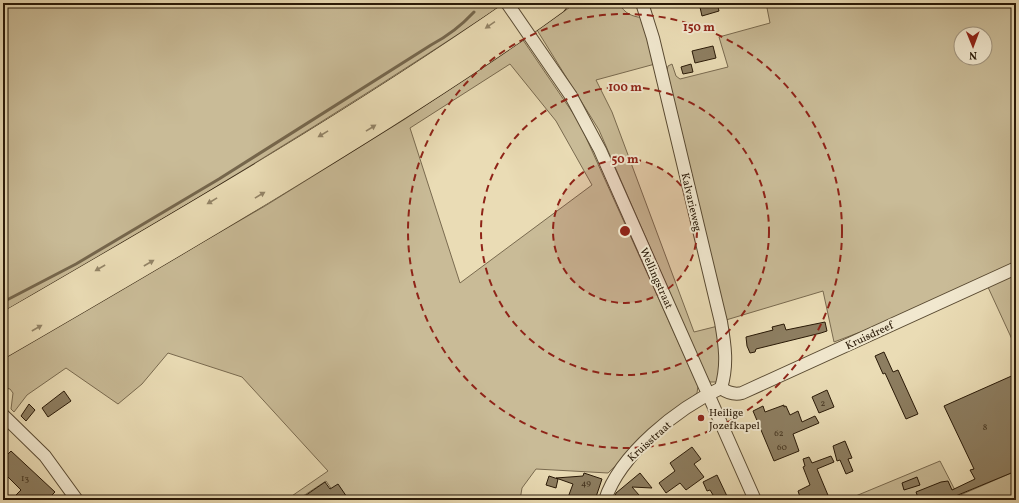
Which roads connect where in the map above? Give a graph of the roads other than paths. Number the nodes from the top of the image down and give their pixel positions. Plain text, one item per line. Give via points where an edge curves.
1 (507, 3) edge
2 (523, 3) edge
3 (557, 3) edge
4 (642, 3) edge
5 (1016, 268) edge
6 (3, 324) edge
7 (3, 348) edge
8 (721, 388) junction
9 (707, 394) junction
10 (3, 415) edge
11 (76, 500) edge
12 (605, 500) edge
13 (755, 500) edge

1 - 9 street, Wellingstraat, bridge via 571,96 603,157
2 -> 6 highway via 357,113 167,229
7 -> 3 highway via 177,246 368,129
4 - 8 street, Kalvarieweg via 720,322 726,361
5 - 8 street, Kruisdreef via 742,393 727,392
8 - 9 street
9 - 12 street, Kruisstraat via 688,406 627,459 609,487
9 - 13 street, Wellingstraat
10 - 11 street via 45,456

